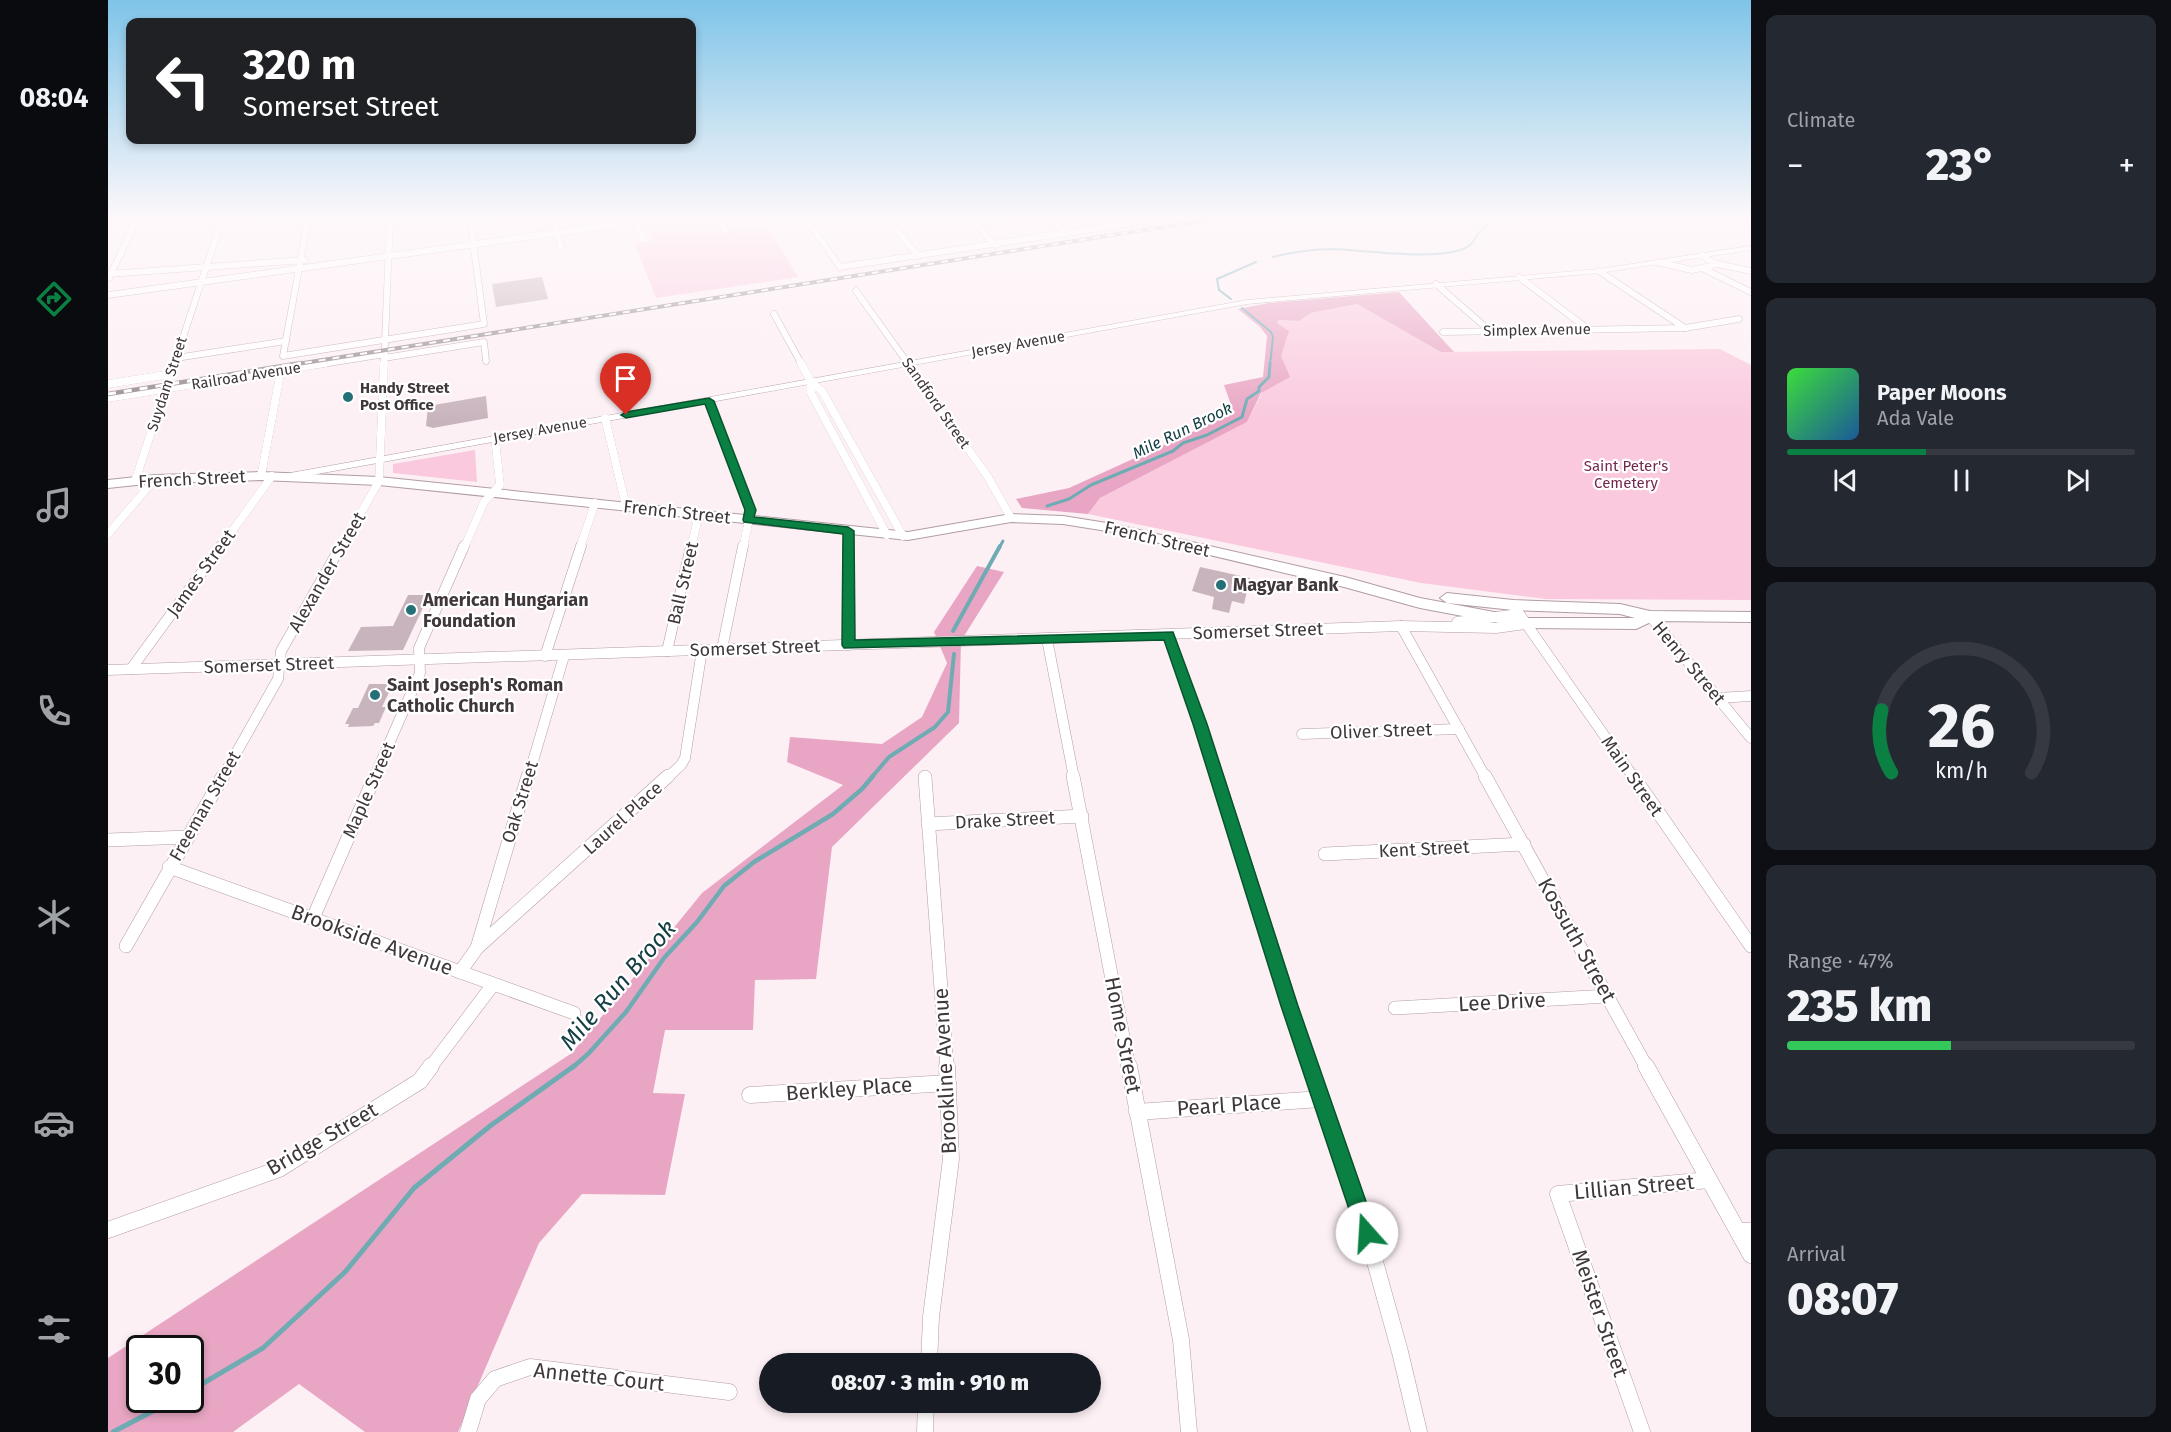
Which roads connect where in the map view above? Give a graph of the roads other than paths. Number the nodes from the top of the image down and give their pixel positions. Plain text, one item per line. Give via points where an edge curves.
1 (174, 286) edge
2 (200, 286) edge
3 (295, 286) edge
4 (388, 286) edge
5 (479, 286) edge
6 (1417, 286) edge
7 (1438, 286) edge
8 (1530, 286) edge
9 (1621, 286) edge
10 (856, 291) dead end
11 (108, 295) edge
12 (774, 314) dead end
13 (1739, 319) dead end
14 (1685, 328) junction
15 (1588, 329) junction
16 (1490, 331) junction
17 (1443, 332) dead end
18 (385, 340) junction
19 (286, 341) junction
20 (384, 356) junction
21 (176, 358) junction
22 (486, 361) dead end
23 (909, 364) junction
24 (281, 370) junction
25 (171, 374) junction
26 (811, 382) junction
27 (108, 384) edge
28 (165, 389) junction
29 (108, 398) edge
30 (709, 401) junction
31 (605, 418) junction
32 (495, 438) junction
33 (852, 443) junction
34 (840, 446) junction
35 (381, 460) junction
36 (267, 476) junction
37 (290, 477) junction
38 (155, 479) junction
39 (135, 481) junction
40 (379, 481) junction
41 (108, 484) edge
42 (494, 492) junction
43 (595, 503) junction
44 (626, 506) junction
45 (699, 514) junction
46 (1011, 518) junction
47 (748, 520) junction
48 (848, 531) junction
49 (108, 534) edge
50 (887, 535) junction
51 (903, 536) junction
52 (1345, 582) junction
53 (1519, 614) junction
54 (1491, 616) junction
55 (1650, 616) junction
56 (1751, 617) edge
57 (1401, 626) junction
58 (1437, 626) junction
59 (1168, 635) junction
60 (1047, 639) junction
61 (848, 645) junction
62 (722, 649) junction
63 (702, 650) junction
64 (667, 651) junction
65 (564, 656) junction
66 (545, 657) junction
67 (420, 660) junction
68 (279, 665) junction
69 (131, 669) junction
70 (108, 670) edge
71 (1751, 696) edge
72 (1718, 698) junction
73 (1459, 729) junction
74 (1302, 734) dead end
75 (1751, 738) edge
76 (925, 777) dead end
77 (1082, 816) junction
78 (928, 824) junction
79 (187, 837) junction
80 (108, 840) edge
81 (1524, 844) junction
82 (1325, 854) dead end
83 (170, 867) junction
84 (313, 918) junction
85 (126, 946) dead end
86 (1751, 946) edge
87 (477, 948) junction
88 (459, 972) junction
89 (492, 986) junction
90 (1608, 996) junction
91 (1395, 1008) dead end
92 (574, 1013) dead end
93 (948, 1083) junction
94 (750, 1095) dead end
95 (1321, 1099) junction
96 (1137, 1112) junction
97 (1709, 1180) junction
98 (1558, 1194) joint
99 (108, 1230) edge
100 (1744, 1231) edge
101 (1751, 1255) edge
102 (929, 1353) edge
103 (729, 1392) dead end
104 (926, 1413) edge
105 (468, 1432) edge
106 (925, 1432) edge
107 (1189, 1432) edge
108 (1419, 1432) edge
109 (1642, 1432) edge

1 - 11 street
2 - 21 street, Suydam Street
3 - 19 street
4 - 18 street
5 - 18 street, Railroad Avenue via 484,324
6 - 23 street, Jersey Avenue via 1247,302
7 - 16 street
8 - 15 street
9 - 14 street
10 - 23 street, Sandford Street
12 - 26 street
13 - 14 street, Simplex Avenue
14 - 15 street, Simplex Avenue
15 - 16 street, Simplex Avenue
16 - 17 street, Simplex Avenue
18 - 19 street, Railroad Avenue via 283,356
18 - 20 street
19 - 21 street, Railroad Avenue
20 - 22 street, Railroad Avenue via 484,342
20 - 24 street, Railroad Avenue
20 - 35 street
21 - 25 street, Suydam Street
23 - 26 street, Jersey Avenue
23 - 46 street, Sandford Street via 988,477
24 - 28 street, Railroad Avenue
24 - 36 street
25 - 27 street, Railroad Avenue
25 - 28 street, Suydam Street
26 - 30 street, Jersey Avenue
26 - 33 street via 822,391
26 - 34 street via 811,393
28 - 29 street, Railroad Avenue
28 - 39 street, Suydam Street
30 - 31 street, Jersey Avenue
30 - 47 street via 751,510
31 - 32 street, Jersey Avenue
31 - 44 street
32 - 35 street, Jersey Avenue
32 - 42 street via 500,485
33 - 34 street
33 - 51 street
34 - 50 street
35 - 37 street, Jersey Avenue
35 - 40 street
36 - 37 main road, French Street
36 - 38 main road, French Street
36 - 69 street, James Street
37 - 40 main road, French Street
38 - 39 main road, French Street
38 - 49 street
39 - 41 main road, French Street
40 - 42 main road, French Street
40 - 68 street, Alexander Street via 281,651
42 - 43 main road, French Street
42 - 67 street, Maple Street via 484,502 419,648
43 - 44 main road, French Street
43 - 66 street
44 - 45 main road, French Street
45 - 47 main road, French Street
45 - 64 street, Ball Street
46 - 51 main road, French Street
46 - 52 main road, French Street via 1063,520 1113,528
47 - 48 main road, French Street
47 - 62 street
48 - 50 main road, French Street
48 - 61 street
50 - 51 main road, French Street
52 - 53 main road, French Street
52 - 54 main road, French Street via 1420,603
53 - 54 main road, French Street
53 - 55 main road, Somerset Street via 1575,616 1594,609 1620,609
53 - 55 main road, Somerset Street via 1636,624
53 - 58 street, Somerset Street via 1496,628
53 - 86 street, Main Street
54 - 58 street, Somerset Street
55 - 56 main road, Somerset Street
55 - 72 street, Henry Street
57 - 58 street, Somerset Street
57 - 59 street, Somerset Street
57 - 73 street, Kossuth Street
59 - 60 street, Somerset Street
59 - 95 street
60 - 61 street, Somerset Street
60 - 77 street, Home Street
61 - 62 street, Somerset Street
62 - 63 street, Somerset Street
63 - 64 street, Somerset Street
63 - 87 street, Laurel Place via 681,765
64 - 65 street, Somerset Street
65 - 66 street, Somerset Street
65 - 87 street, Oak Street
66 - 67 street, Somerset Street
67 - 68 street, Somerset Street
67 - 84 street, Maple Street via 420,673
68 - 69 street, Somerset Street
68 - 79 street, Freeman Street via 278,678
69 - 70 street, Somerset Street
71 - 72 street
72 - 75 street, Henry Street
73 - 74 street, Oliver Street
73 - 81 street, Kossuth Street
76 - 78 street, Brookline Avenue
77 - 78 street, Drake Street
77 - 96 street, Home Street
78 - 93 street, Brookline Avenue
79 - 80 street
79 - 83 street, Freeman Street
81 - 82 street, Kent Street
81 - 90 street, Kossuth Street
83 - 84 street, Brookside Avenue
83 - 85 street, Freeman Street
84 - 88 street, Brookside Avenue
87 - 88 street
88 - 89 street, Brookside Avenue
89 - 92 street, Brookside Avenue
89 - 99 street, Bridge Street via 420,1081 279,1169
90 - 91 street, Lee Drive
90 - 97 street, Kossuth Street
93 - 94 street, Berkley Place
93 - 102 street, Brookline Avenue via 951,1159
95 - 96 street, Pearl Place
95 - 108 street via 1367,1233
96 - 107 street, Home Street via 1181,1340
97 - 98 street, Lillian Street
97 - 100 street, Kossuth Street
98 - 109 street, Meister Street
100 - 101 street, Kossuth Street
103 - 105 street, Annette Court via 530,1367 495,1379 478,1400
104 - 106 street

